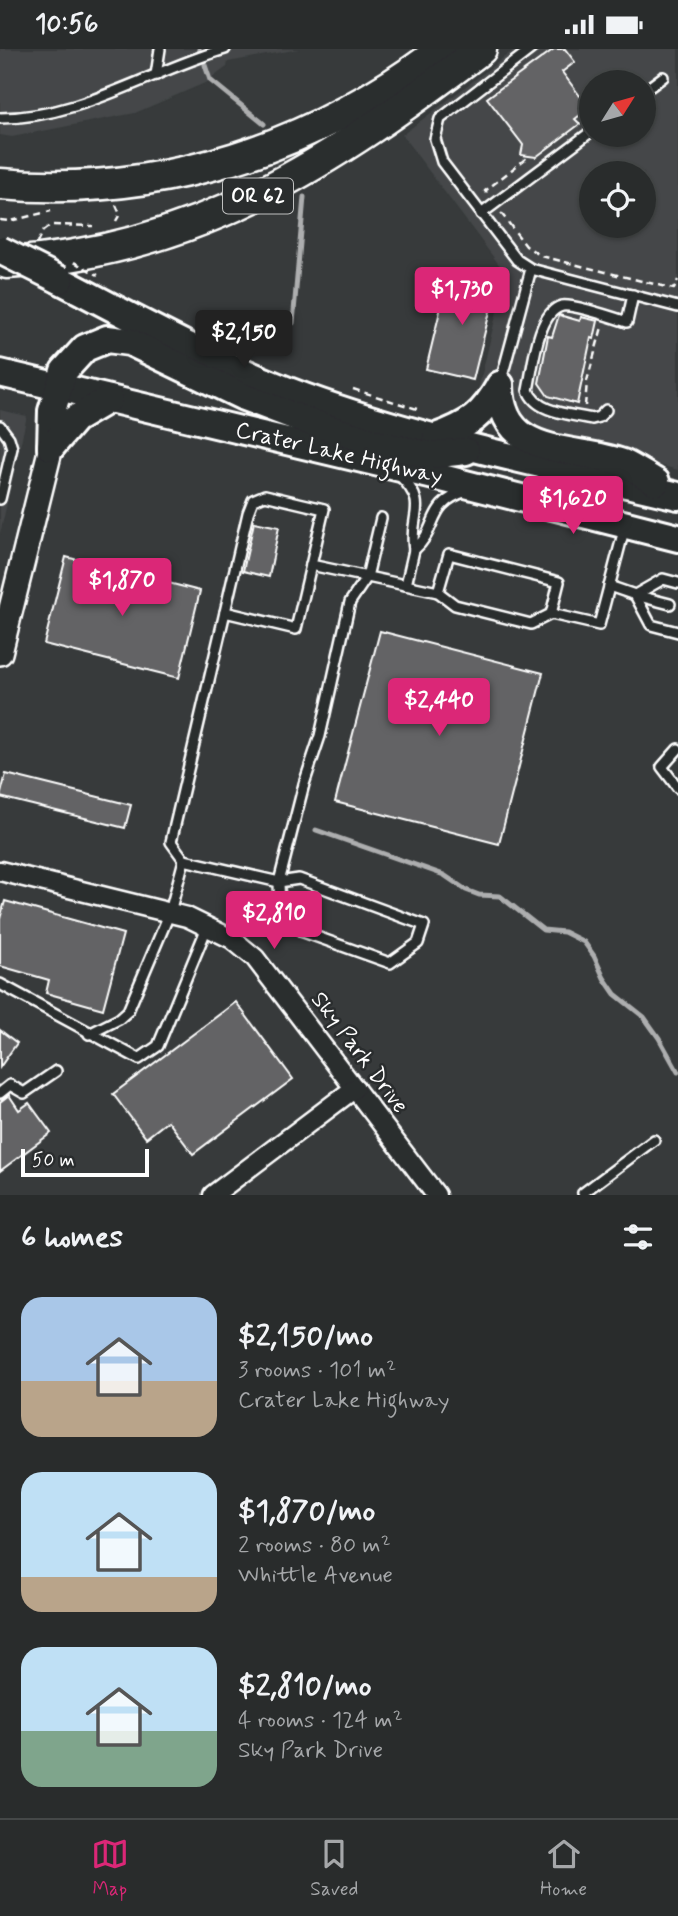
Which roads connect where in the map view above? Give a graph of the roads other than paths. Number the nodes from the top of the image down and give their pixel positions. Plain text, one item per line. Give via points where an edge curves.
1 (160, 49) edge
2 (225, 49) edge
3 (443, 49) edge
4 (481, 49) edge
5 (531, 49) edge
6 (156, 75) junction
7 (663, 77) dead end
8 (656, 82) edge
9 (0, 118) edge
10 (579, 141) edge
11 (1, 184) edge
12 (481, 214) junction
13 (0, 250) edge
14 (0, 264) edge
15 (530, 269) junction
16 (633, 295) junction
17 (678, 307) edge
18 (0, 373) edge
19 (500, 385) junction
20 (59, 388) junction
21 (109, 399) junction
22 (606, 411) dead end
23 (432, 425) junction
24 (0, 426) edge
25 (51, 447) junction
26 (487, 449) junction
27 (389, 465) junction
28 (480, 489) junction
29 (678, 495) edge
30 (0, 499) edge
31 (380, 518) dead end
32 (625, 524) junction
33 (678, 537) edge
34 (414, 550) junction
35 (311, 565) junction
36 (367, 577) junction
37 (678, 583) edge
38 (406, 585) junction
39 (609, 586) junction
40 (438, 592) junction
41 (635, 595) junction
42 (670, 604) dead end
43 (225, 612) junction
44 (551, 614) junction
45 (678, 632) edge
46 (0, 653) edge
47 (678, 750) edge
48 (678, 788) edge
49 (184, 860) junction
50 (0, 871) edge
51 (279, 882) junction
52 (170, 912) junction
53 (208, 925) junction
54 (0, 984) edge
55 (89, 1034) junction
56 (56, 1071) dead end
57 (355, 1088) junction
58 (0, 1093) edge
59 (654, 1140) dead end
60 (213, 1195) edge
61 (436, 1195) edge
62 (584, 1195) edge

1 - 6 lane
2 - 6 lane
3 - 11 highway, OR 62 via 320,124 233,160 113,185
4 - 14 highway, OR 62 via 324,160 230,209 173,231 101,250
5 - 12 lane via 440,119 435,139 442,162
6 - 9 lane via 74,107
7 - 8 lane
10 - 12 lane
12 - 15 lane via 517,260
13 - 23 main road, Crater Lake Highway, bridge via 67,271 197,351 264,381 306,397
15 - 16 lane
15 - 19 lane
16 - 17 lane
16 - 22 lane via 627,322 564,305 542,324 528,390 531,399 538,405 592,419
18 - 20 main road, Crater Lake Highway
19 - 23 main road via 480,414 462,427
19 - 29 main road via 507,421 517,433 532,441 624,464
20 - 21 main road, Crater Lake Highway
20 - 25 main road via 52,411
20 - 26 main road via 64,372 85,348 107,339 130,342 244,397 379,444 430,455
21 - 25 main road via 75,419
21 - 27 main road, Crater Lake Highway
23 - 26 main road, Crater Lake Highway
24 - 30 lane via 12,448
25 - 46 street
26 - 29 main road, Crater Lake Highway
27 - 28 main road, Crater Lake Highway
27 - 34 lane via 413,489 418,504
28 - 32 main road, Crater Lake Highway
28 - 34 lane via 447,499 436,510 424,542
31 - 36 lane
32 - 33 main road, Crater Lake Highway
32 - 39 lane
34 - 38 lane
35 - 36 lane
35 - 43 lane via 296,629
35 - 43 lane via 324,509 265,495 253,500
36 - 38 lane
36 - 51 lane via 350,602 320,736
37 - 41 lane via 663,579
38 - 40 lane
39 - 41 lane
39 - 44 lane via 599,625
40 - 44 lane via 455,605 531,624
40 - 44 lane via 449,554 559,582
41 - 42 lane
41 - 45 lane via 651,625
43 - 49 lane via 171,842
47 - 48 lane via 662,767
49 - 51 lane
49 - 52 lane
50 - 52 street, Sky Park Drive
51 - 51 lane via 280,915 303,932 390,963 418,943 424,925 299,879
52 - 53 street, Sky Park Drive
52 - 55 lane via 128,1011
53 - 55 lane via 158,1046 139,1059
53 - 57 street, Sky Park Drive via 255,958
54 - 55 lane
56 - 58 lane via 24,1093 10,1086
57 - 60 street
57 - 61 street, Sky Park Drive
59 - 62 lane

